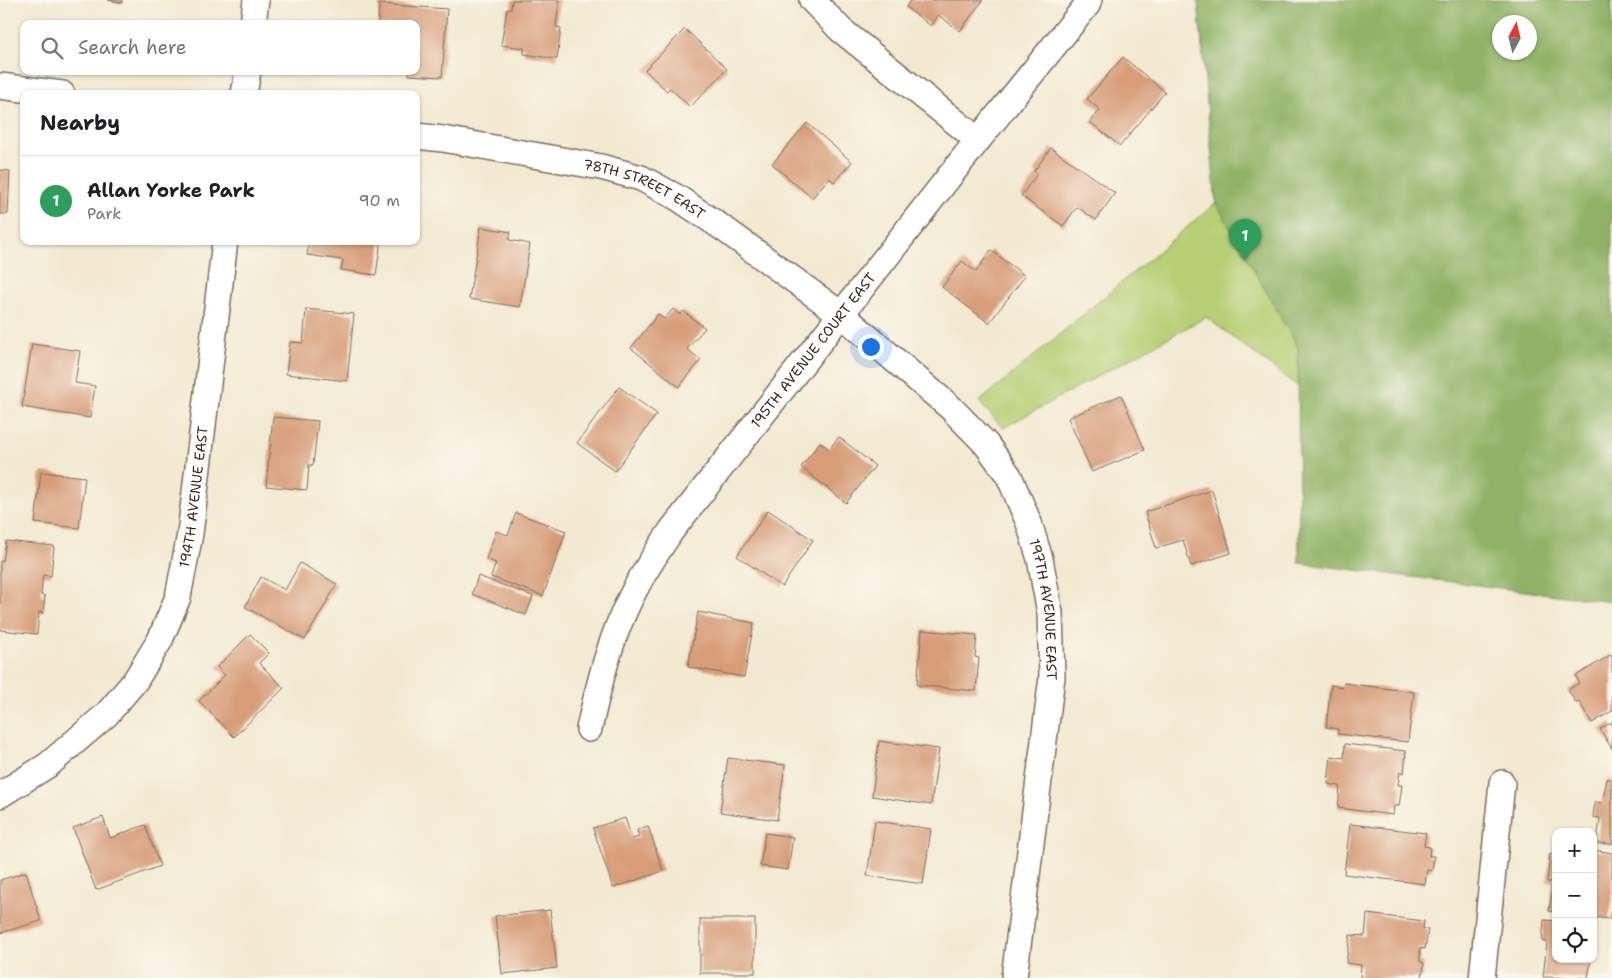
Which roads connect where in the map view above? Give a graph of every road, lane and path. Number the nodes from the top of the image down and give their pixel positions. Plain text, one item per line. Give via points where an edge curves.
1 (256, 0) edge
2 (812, 0) edge
3 (1089, 0) edge
4 (254, 20) edge
5 (247, 75) edge
6 (0, 86) edge
7 (31, 90) edge
8 (245, 90) edge
9 (420, 136) edge
10 (978, 140) junction
11 (225, 245) edge
12 (842, 315) junction
13 (589, 729) dead end
14 (1502, 783) dead end
15 (0, 794) edge
16 (1014, 978) edge
17 (1482, 978) edge

1 - 4 street
2 - 10 street via 841,30
3 - 10 street, 195TH AVENUE COURT EAST
5 - 8 street
6 - 7 street
9 - 12 street, 78TH STREET EAST via 601,167 640,178 678,198 727,231
10 - 12 street, 195TH AVENUE COURT EAST
11 - 15 street, 194TH AVENUE EAST via 190,534 178,597 160,640 135,681 107,714 48,765
12 - 13 street, 195TH AVENUE COURT EAST via 671,531 651,562 618,627
12 - 16 street, 197TH AVENUE EAST via 951,408 986,444 1009,476 1040,559 1050,613 1052,677
14 - 17 street

